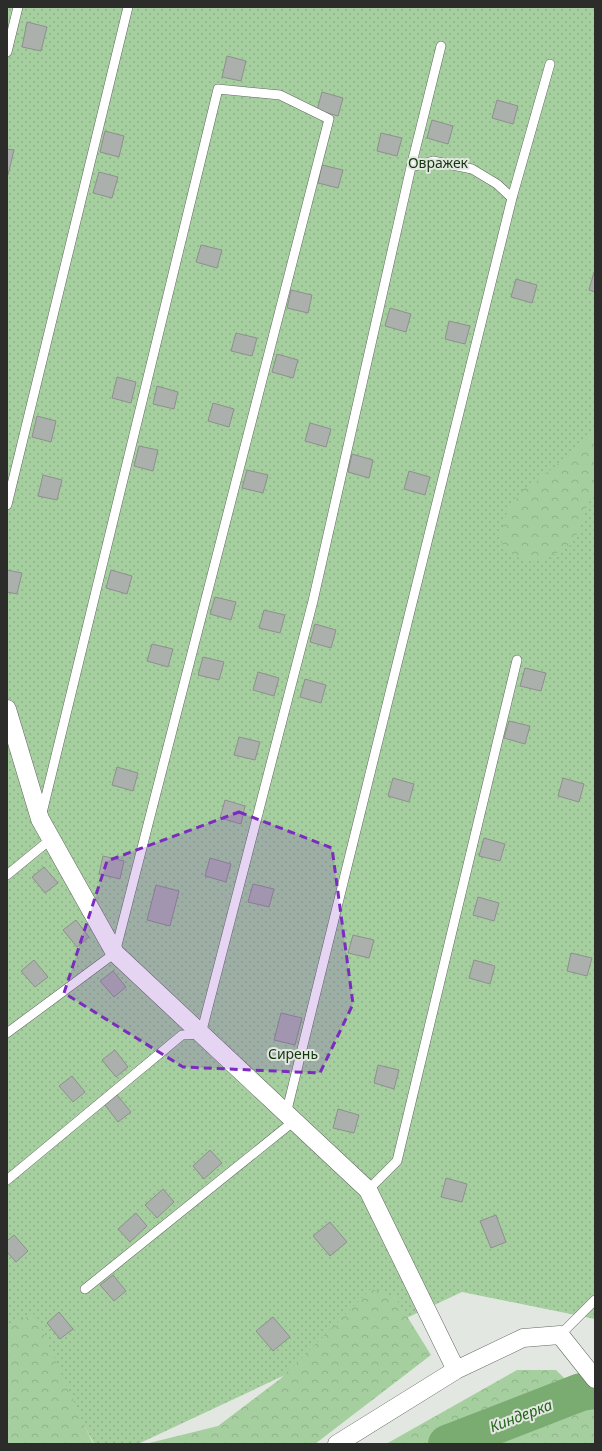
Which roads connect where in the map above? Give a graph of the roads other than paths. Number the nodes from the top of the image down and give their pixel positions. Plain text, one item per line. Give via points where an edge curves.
1 (18, 7) edge
2 (128, 7) edge
3 (440, 46) dead end
4 (7, 52) edge
5 (550, 64) dead end
6 (411, 167) junction
7 (512, 198) junction
8 (7, 505) edge
9 (517, 660) dead end
10 (7, 709) edge
11 (40, 819) junction
12 (51, 839) junction
13 (7, 876) edge
14 (115, 953) junction
15 (7, 1033) edge
16 (201, 1034) junction
17 (290, 1117) junction
18 (7, 1180) edge
19 (368, 1190) junction
20 (85, 1289) dead end
21 (595, 1300) edge
22 (560, 1335) junction
23 (456, 1370) junction
24 (595, 1379) edge
25 (337, 1444) edge

1 - 4 lane
2 - 8 lane
3 - 6 lane
5 - 7 lane
6 - 7 lane via 433,161 472,169 497,184
6 - 16 lane via 312,601
7 - 17 lane
9 - 19 lane via 397,1161
10 - 11 street
11 - 12 street
11 - 14 lane via 218,89 280,95 329,119
12 - 13 lane
12 - 14 street
14 - 15 lane
14 - 16 street
16 - 17 street
16 - 18 lane via 182,1035
17 - 19 street
17 - 20 lane
19 - 23 street
21 - 22 lane
22 - 23 street via 523,1338
22 - 24 street
23 - 25 street

